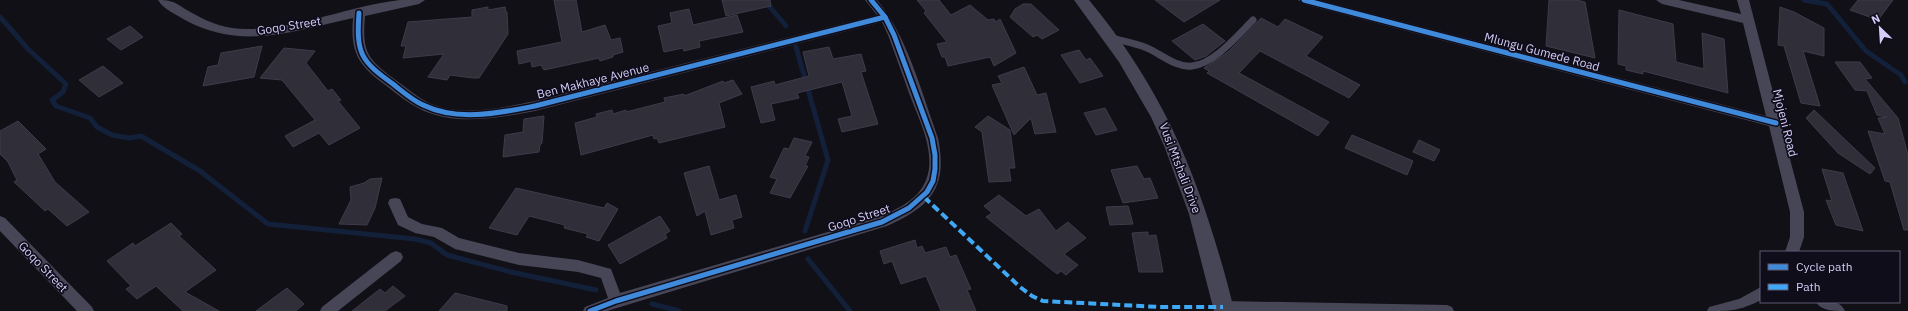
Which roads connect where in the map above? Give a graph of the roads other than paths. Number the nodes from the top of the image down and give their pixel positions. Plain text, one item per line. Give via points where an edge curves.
1 (164, 0) edge
2 (419, 0) edge
3 (870, 0) edge
4 (1081, 0) edge
5 (1304, 0) edge
6 (1662, 0) edge
7 (1743, 0) edge
8 (359, 13) junction
9 (885, 17) junction
10 (1253, 20) dead end
11 (1748, 20) junction
12 (1111, 38) junction
13 (1776, 123) junction
14 (395, 203) dead end
15 (0, 222) edge
16 (1792, 251) edge
17 (396, 257) dead end
18 (1760, 294) edge
19 (616, 301) junction
20 (1825, 303) edge
21 (1223, 309) edge
22 (87, 311) edge
23 (327, 311) edge
24 (590, 311) edge
25 (1447, 311) edge
26 (1714, 311) edge
27 (1838, 311) edge

1 - 8 street, Goqo Street via 176,10 204,23 234,32 284,29
2 - 8 street, Goqo Street
3 - 9 street, Goqo Street
4 - 12 street, Vusi Mtshali Drive
5 - 13 street, Mlungu Gumede Road
6 - 11 street
7 - 11 street, Mjojeni Road
8 - 9 street, Ben Makhaye Avenue via 358,47 362,58 371,69 427,107 465,115 507,112 535,106
9 - 19 street, Goqo Street via 936,152 933,182 924,197 903,214 882,222
10 - 12 lane via 1225,48 1202,64 1194,66 1186,66 1148,49
11 - 13 street, Mjojeni Road
12 - 21 street, Vusi Mtshali Drive via 1144,86 1179,158 1200,219
13 - 16 street, Mjojeni Road via 1797,212 1797,237
14 - 19 street via 403,221 420,229 436,232 455,243 519,259 578,266 606,273
15 - 22 street, Goqo Street
17 - 23 street
18 - 26 street via 1742,304
19 - 24 street, Goqo Street
20 - 27 street
21 - 25 street

